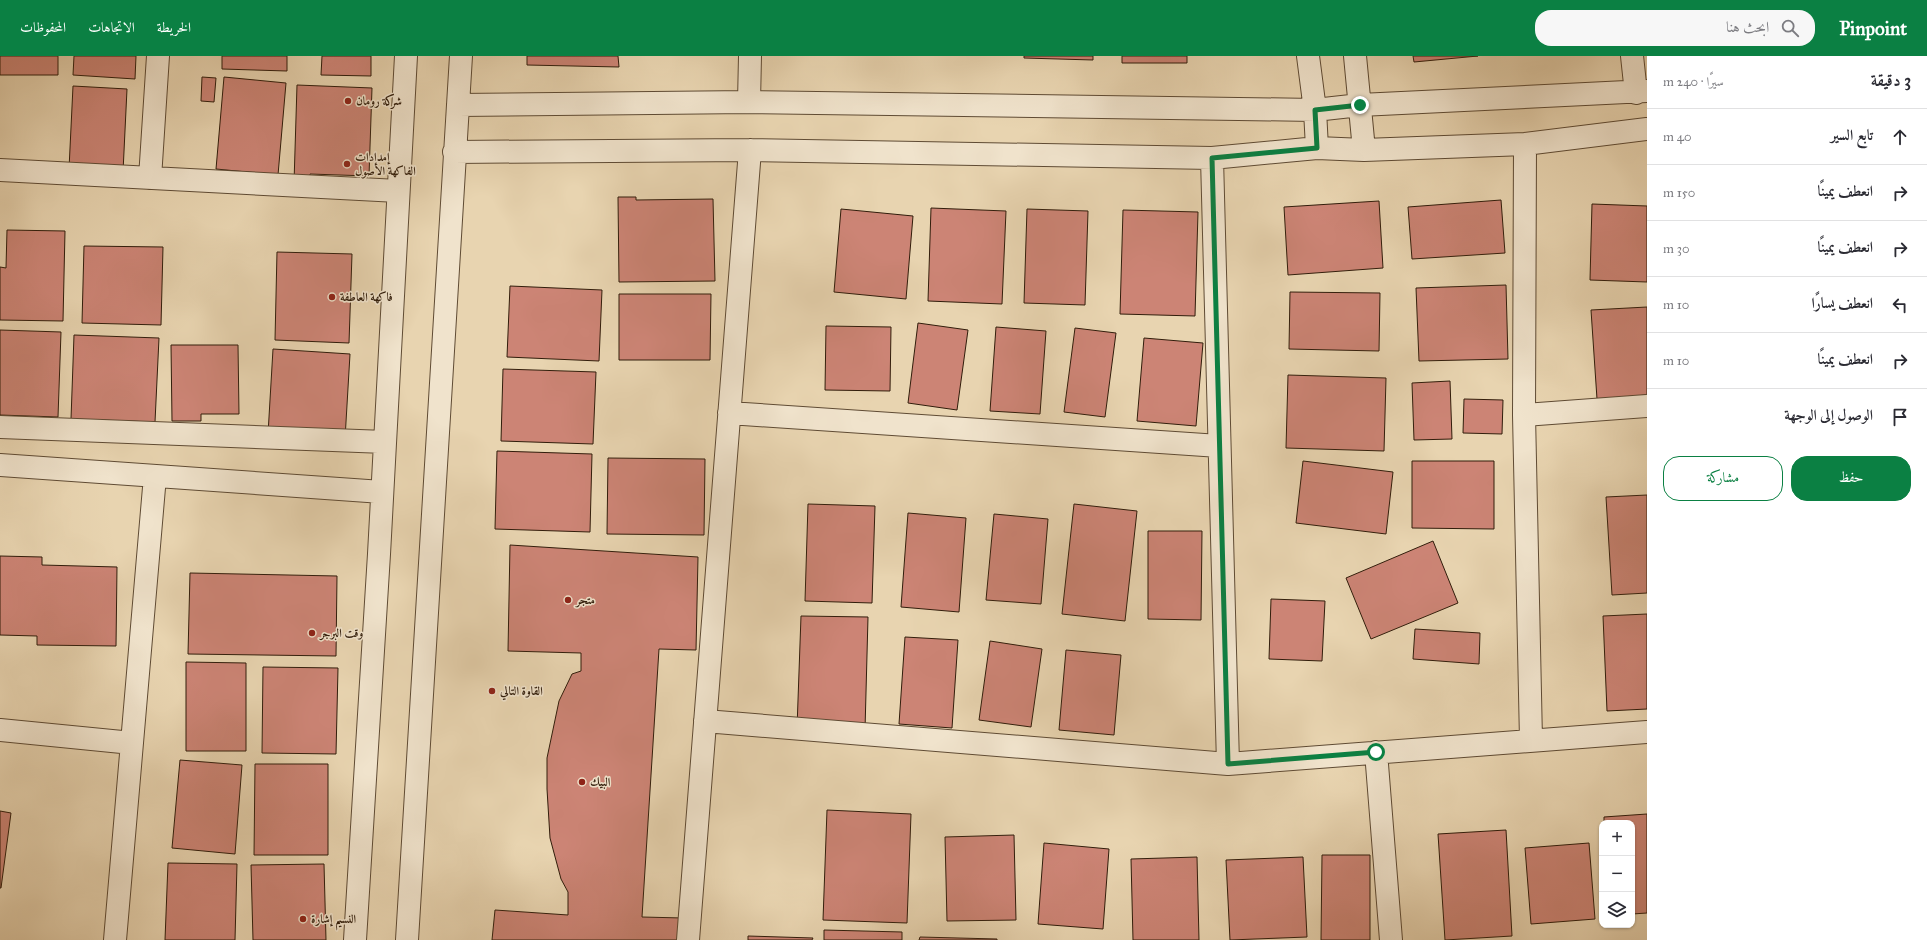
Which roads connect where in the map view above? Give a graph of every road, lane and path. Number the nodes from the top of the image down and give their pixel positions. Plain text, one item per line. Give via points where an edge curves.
1 (158, 56) edge
2 (406, 56) edge
3 (461, 56) edge
4 (750, 56) edge
5 (1308, 56) edge
6 (1355, 56) edge
7 (1632, 56) edge
8 (1642, 92) edge
9 (749, 102) junction
10 (1360, 105) junction
11 (458, 106) junction
12 (1315, 110) junction
13 (1647, 129) edge
14 (1525, 144) junction
15 (1317, 148) junction
16 (750, 150) junction
17 (1364, 150) junction
18 (454, 152) junction
19 (1212, 158) junction
20 (0, 170) edge
21 (150, 178) junction
22 (398, 191) junction
23 (1647, 406) edge
24 (729, 413) junction
25 (1524, 414) junction
26 (0, 428) edge
27 (385, 442) junction
28 (1219, 446) junction
29 (0, 465) edge
30 (155, 476) junction
31 (382, 492) junction
32 (705, 721) junction
33 (0, 730) edge
34 (1647, 732) edge
35 (1531, 740) junction
36 (132, 743) junction
37 (1376, 752) junction
38 (1228, 764) junction
39 (115, 940) edge
40 (355, 940) edge
41 (407, 940) edge
42 (688, 940) edge
43 (1391, 940) edge

1 - 21 street
2 - 22 street
3 - 11 street
4 - 9 street
5 - 12 street
6 - 10 street
7 - 8 street
8 - 10 street
9 - 11 street
9 - 12 street
10 - 12 street
10 - 17 street
11 - 18 street
12 - 15 street
13 - 14 street
14 - 17 street
14 - 25 street
15 - 17 street
15 - 19 street
16 - 18 street
16 - 19 street
16 - 24 street
18 - 41 street
19 - 28 street
20 - 21 street
21 - 22 street
22 - 27 street
23 - 25 street
24 - 28 street
24 - 32 street
25 - 35 street
26 - 27 street
27 - 31 street
28 - 38 street
29 - 30 street
30 - 31 street
30 - 36 street
31 - 40 street
32 - 38 street
32 - 42 street
33 - 36 street
34 - 35 street
35 - 37 street
36 - 39 street
37 - 38 street
37 - 43 street

